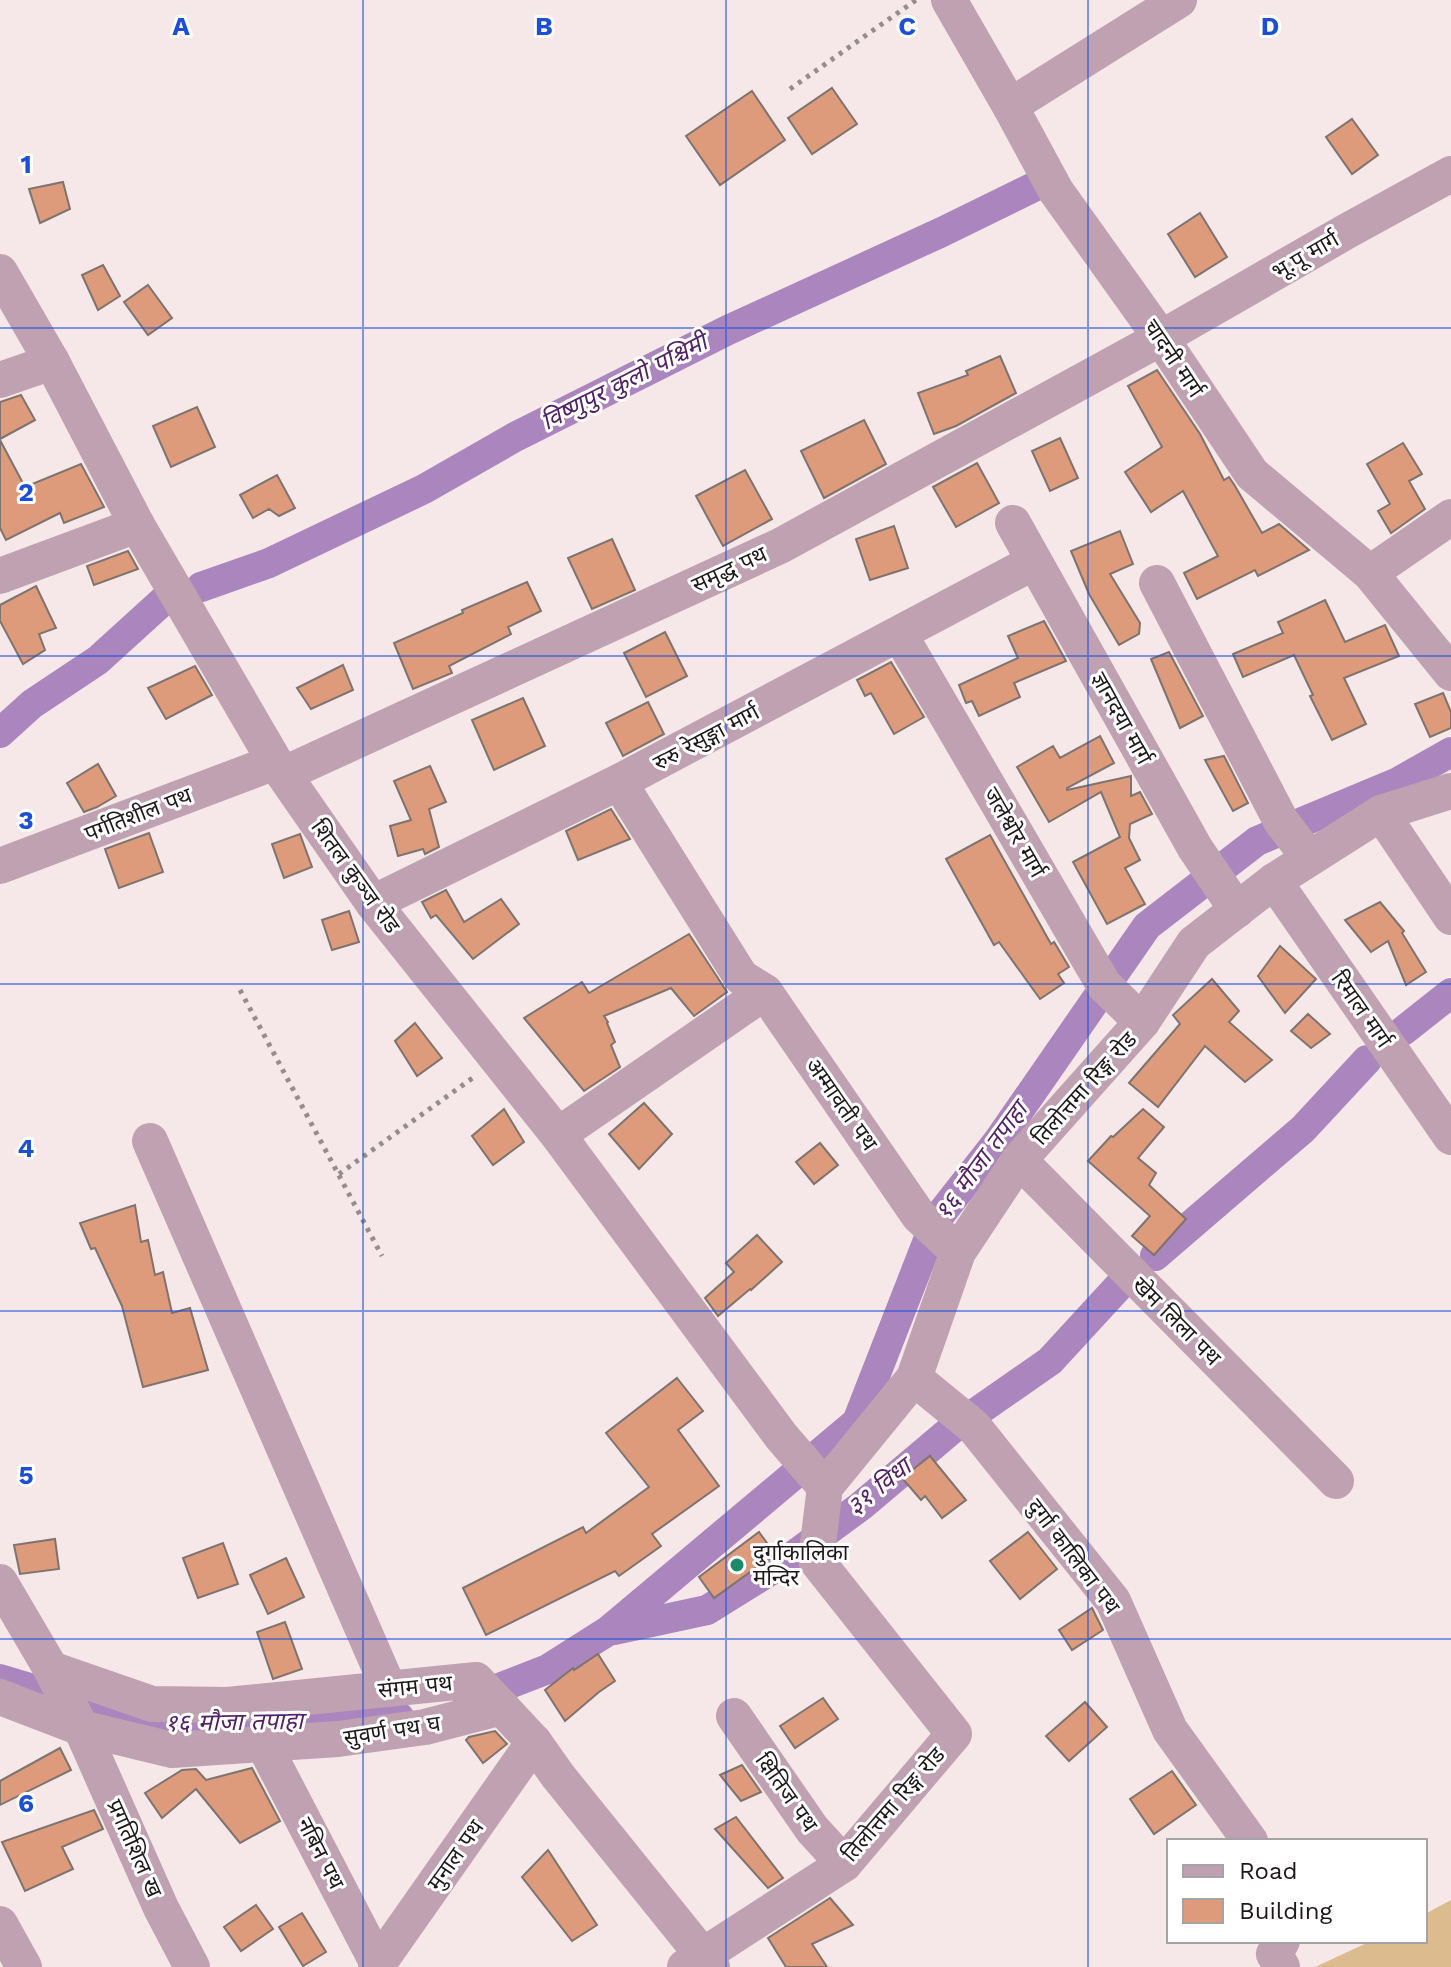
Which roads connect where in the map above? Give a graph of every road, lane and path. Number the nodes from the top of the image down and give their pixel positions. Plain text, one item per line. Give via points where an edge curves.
1 (916, 0) edge
2 (949, 0) edge
3 (1179, 0) edge
4 (790, 89) dead end
5 (1010, 106) junction
6 (1451, 174) edge
7 (0, 272) edge
8 (1161, 338) junction
9 (52, 362) junction
10 (0, 380) edge
11 (1451, 517) edge
12 (1013, 523) dead end
13 (137, 525) junction
14 (1034, 562) junction
15 (1370, 573) junction
16 (0, 576) edge
17 (1157, 583) dead end
18 (900, 635) junction
19 (1451, 673) edge
20 (280, 768) junction
21 (619, 782) junction
22 (1451, 791) edge
23 (1381, 813) junction
24 (1309, 858) junction
25 (0, 866) edge
26 (1274, 881) junction
27 (373, 903) junction
28 (1237, 910) junction
29 (1451, 917) edge
30 (240, 990) dead end
31 (765, 992) junction
32 (1141, 1022) junction
33 (498, 1060) junction
34 (558, 1135) junction
35 (1451, 1137) edge
36 (150, 1141) dead end
37 (1019, 1160) junction
38 (339, 1174) junction
39 (958, 1252) junction
40 (382, 1256) dead end
41 (915, 1379) junction
42 (1336, 1481) dead end
43 (825, 1488) junction
44 (0, 1582) edge
45 (51, 1669) junction
46 (389, 1689) junction
47 (0, 1697) edge
48 (502, 1707) junction
49 (734, 1716) dead end
50 (81, 1728) junction
51 (534, 1742) junction
52 (263, 1743) junction
53 (1249, 1839) edge
54 (844, 1864) junction
55 (0, 1924) edge
56 (1281, 1943) edge
57 (700, 1963) edge
58 (377, 1965) edge
59 (24, 1967) edge
60 (192, 1967) edge
61 (1282, 1967) edge

1 - 4 path
2 - 5 street, चादनी मार्ग
3 - 5 street
5 - 8 street, चादनी मार्ग via 1056,191
6 - 8 street, भू.पू मार्ग
7 - 9 street, शितल कुञ्ज रोड
8 - 15 street, चादनी मार्ग via 1252,474
8 - 20 street, समृद्ध पथ via 780,546
9 - 10 street
9 - 13 street, शितल कुञ्ज रोड
11 - 15 street
12 - 14 street, ज्ञानदया मार्ग
13 - 16 street
13 - 20 street, शितल कुञ्ज रोड
14 - 18 street, रुरु रेसुङ्गा मार्ग
14 - 28 street, ज्ञानदया मार्ग via 1195,848
15 - 19 street, चादनी मार्ग
17 - 24 street via 1281,821
18 - 21 street, रुरु रेसुङ्गा मार्ग
18 - 32 street, जलेश्वोर मार्ग via 1104,985
20 - 25 street, पर्गतिशील पथ
20 - 27 street, शितल कुञ्ज रोड
21 - 27 street, रुरु रेसुङ्गा मार्ग
21 - 31 street, अम्मावती पथ via 741,977
22 - 23 street, तिलोत्तमा रिङ्ग रोड
23 - 24 street, तिलोत्तमा रिङ्ग रोड
23 - 29 street
24 - 26 street, तिलोत्तमा रिङ्ग रोड
26 - 28 street, तिलोत्तमा रिङ्ग रोड
26 - 35 street, रिमाल मार्ग
27 - 33 street, शितल कुञ्ज रोड
28 - 32 street, तिलोत्तमा रिङ्ग रोड via 1194,943
30 - 38 path
31 - 34 street
31 - 39 street, अम्मावती पथ via 919,1216
32 - 37 street, तिलोत्तमा रिङ्ग रोड
33 - 34 street, शितल कुञ्ज रोड
33 - 38 path
34 - 43 street, शितल कुञ्ज रोड
36 - 46 street
37 - 39 street, तिलोत्तमा रिङ्ग रोड
37 - 42 street, खेम लिला पथ
38 - 40 path
39 - 41 street, तिलोत्तमा रिङ्ग रोड
41 - 43 street, तिलोत्तमा रिङ्ग रोड
41 - 53 street, दुर्गा कालिका पथ via 974,1427 1113,1601 1170,1730
43 - 54 street, तिलोत्तमा रिङ्ग रोड via 816,1560 954,1734
44 - 45 street, प्रगतिशिल ख
45 - 46 street, संगम पथ via 152,1704 227,1705
45 - 50 street, प्रगतिशिल ख
46 - 48 street, संगम पथ via 476,1680
47 - 50 street, सुवर्ण पथ घ
48 - 51 street, संगम पथ
48 - 52 street, सुवर्ण पथ घ via 425,1727
49 - 54 street, क्षितिज पथ via 812,1829
50 - 52 street, सुवर्ण पथ घ via 172,1750
50 - 60 street, प्रगतिशिल ख
51 - 57 street, संगम पथ
51 - 58 street, मुनाल पथ
52 - 58 street, नबिन पथ
54 - 57 street, तिलोत्तमा रिङ्ग रोड
55 - 59 street
56 - 61 street via 1274,1954

